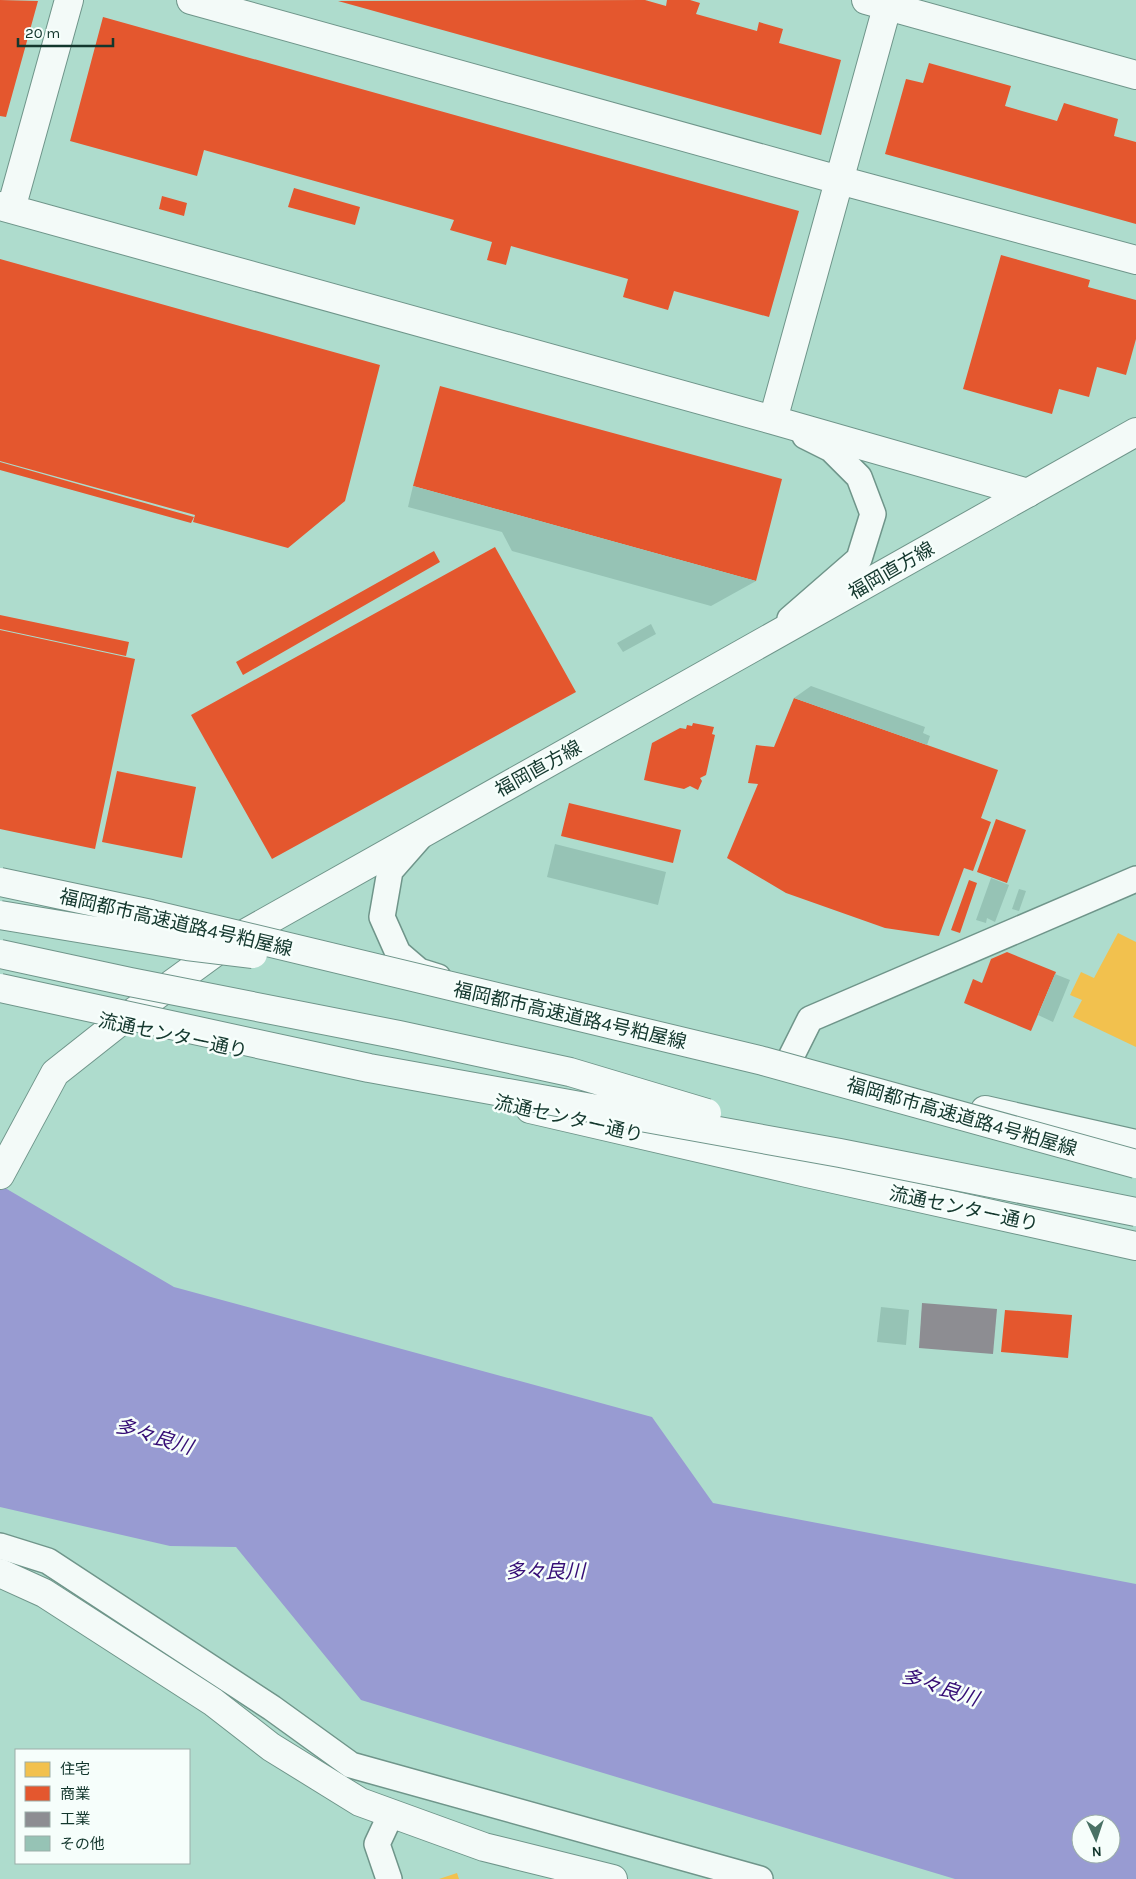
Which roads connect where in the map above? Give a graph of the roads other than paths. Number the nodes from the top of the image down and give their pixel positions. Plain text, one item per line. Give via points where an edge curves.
1 (69, 0) edge
2 (191, 0) edge
3 (881, 2) edge
4 (1136, 75) edge
5 (839, 180) junction
6 (6, 208) edge
7 (1136, 260) edge
8 (773, 420) junction
9 (1136, 432) edge
10 (1028, 493) junction
11 (762, 644) junction
12 (424, 832) junction
13 (1136, 879) edge
14 (0, 882) edge
15 (0, 892) edge
16 (0, 915) edge
17 (228, 944) junction
18 (0, 954) edge
19 (376, 968) junction
20 (0, 988) edge
21 (0, 998) edge
22 (526, 1004) junction
23 (117, 1024) junction
24 (787, 1065) junction
25 (1136, 1144) edge
26 (840, 1153) junction
27 (1136, 1164) edge
28 (1, 1174) edge
29 (1136, 1212) edge
30 (1136, 1246) edge
31 (0, 1546) edge
32 (0, 1573) edge
33 (391, 1814) junction
34 (389, 1879) edge
35 (613, 1879) edge
36 (760, 1879) edge

1 - 6 main road
2 - 5 main road
3 - 4 main road
3 - 5 main road
5 - 7 main road
5 - 8 main road
6 - 8 main road
8 - 10 main road
8 - 11 street via 831,449 859,477 874,514 859,559
9 - 10 main road, 福岡直方線
10 - 11 main road, 福岡直方線
11 - 12 main road, 福岡直方線
12 - 17 main road, 福岡直方線
12 - 22 street via 390,871 382,917 398,953 419,971
13 - 24 street via 810,1019
14 - 19 main road, 福岡都市高速道路4号粕屋線, bridge
15 - 17 main road
16 - 19 main road, bridge via 187,946
17 - 22 main road
17 - 23 main road, 福岡直方線
18 - 26 main road, bridge via 570,1072
19 - 27 main road, 福岡都市高速道路4号粕屋線, bridge via 763,1061
20 - 26 main road, bridge via 369,1068
21 - 23 main road, 流通センター通り
22 - 24 main road
23 - 28 main road, 福岡直方線 via 55,1074
23 - 30 main road, 流通センター通り via 481,1098
24 - 25 main road
26 - 29 main road, bridge
31 - 36 street via 48,1561 352,1764
32 - 33 main road via 44,1593 214,1702 271,1747 360,1802
33 - 34 street via 377,1844
33 - 35 main road via 484,1847

